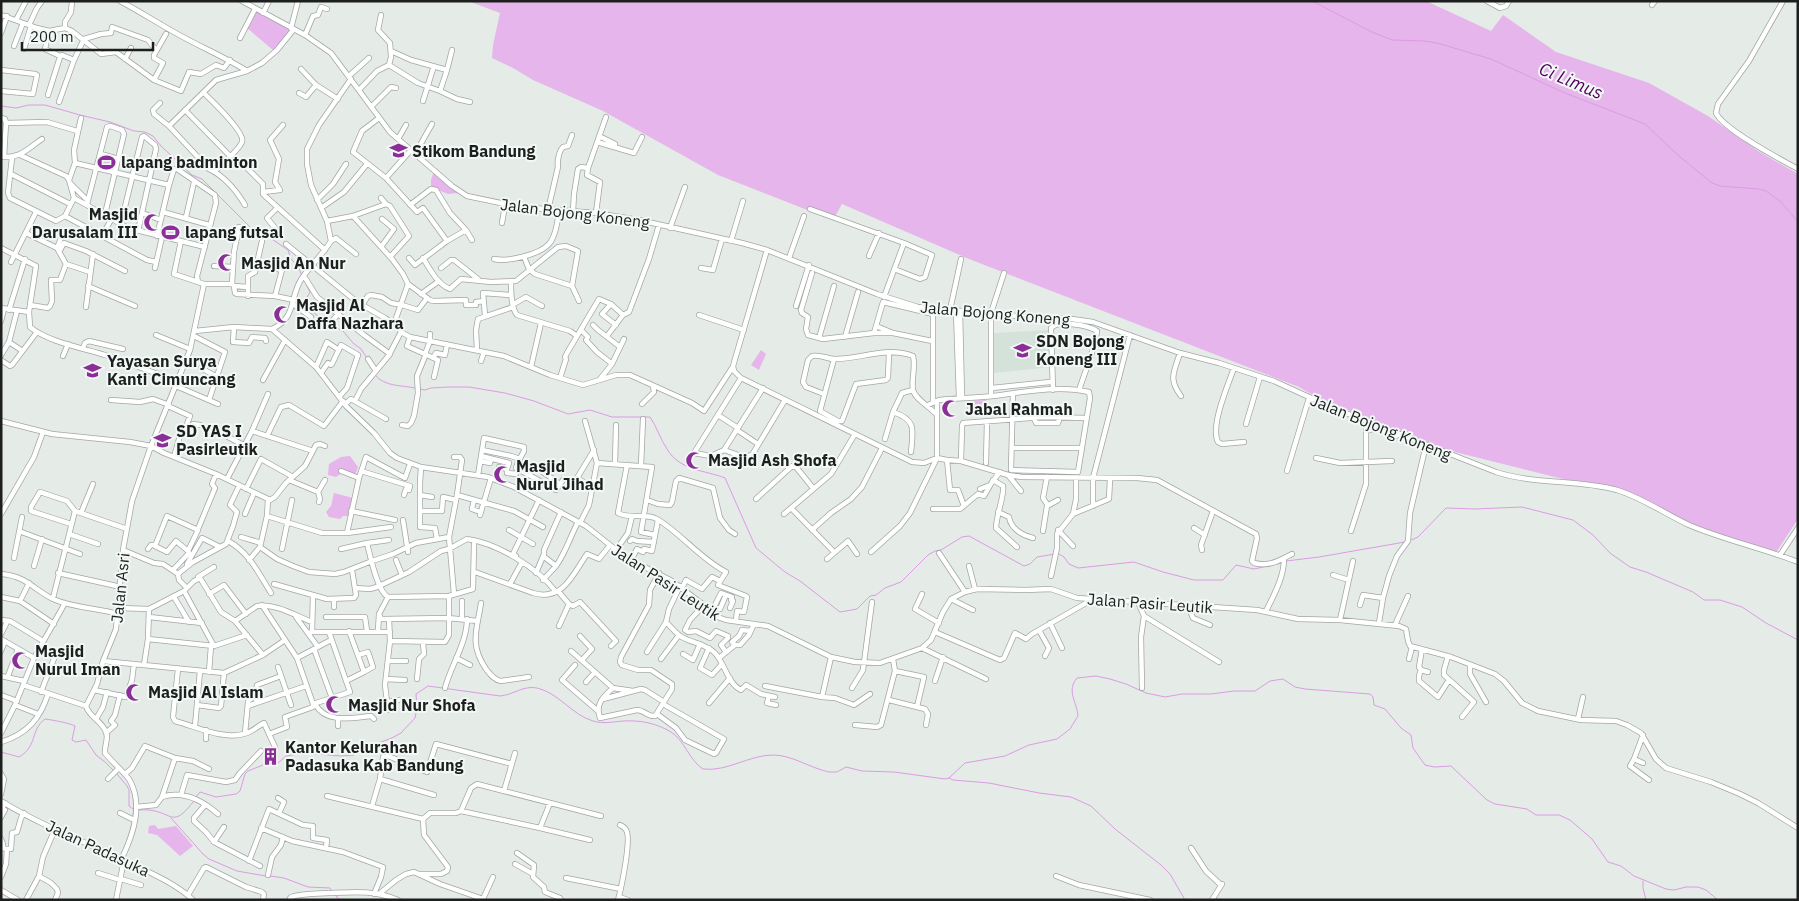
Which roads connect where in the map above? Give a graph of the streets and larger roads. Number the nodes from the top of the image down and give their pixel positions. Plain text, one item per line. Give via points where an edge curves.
1 (26, 1) edge
2 (42, 1) edge
3 (72, 1) edge
4 (120, 1) edge
5 (242, 1) edge
6 (269, 1) edge
7 (298, 1) edge
8 (1487, 1) edge
9 (1509, 1) edge
10 (1783, 1) edge
11 (255, 8) junction
12 (328, 9) dead end
13 (263, 13) junction
14 (1, 15) edge
15 (381, 15) dead end
16 (7, 16) junction
17 (16, 20) junction
18 (23, 23) junction
19 (30, 25) junction
20 (66, 28) junction
21 (293, 28) junction
22 (48, 31) junction
23 (1, 33) edge
24 (166, 34) dead end
25 (305, 35) junction
26 (240, 38) dead end
27 (84, 39) junction
28 (14, 46) dead end
29 (131, 48) dead end
30 (24, 49) dead end
31 (452, 50) dead end
32 (391, 51) junction
33 (155, 52) junction
34 (60, 56) junction
35 (369, 58) dead end
36 (125, 59) junction
37 (74, 60) junction
38 (230, 60) junction
39 (389, 65) junction
40 (433, 68) dead end
41 (301, 69) dead end
42 (1, 70) edge
43 (447, 70) junction
44 (247, 71) junction
45 (350, 77) junction
46 (154, 80) junction
47 (316, 85) junction
48 (428, 86) junction
49 (396, 88) dead end
50 (360, 90) junction
51 (1, 91) edge
52 (440, 91) junction
53 (204, 93) junction
54 (299, 93) dead end
55 (48, 95) dead end
56 (338, 99) junction
57 (423, 101) dead end
58 (59, 102) dead end
59 (470, 102) dead end
60 (160, 103) dead end
61 (372, 107) junction
62 (185, 110) junction
63 (606, 116) dead end
64 (1, 118) edge
65 (81, 118) dead end
66 (378, 118) junction
67 (6, 123) junction
68 (432, 124) dead end
69 (284, 125) dead end
70 (406, 125) dead end
71 (169, 126) junction
72 (77, 132) junction
73 (572, 136) dead end
74 (599, 136) junction
75 (642, 137) dead end
76 (398, 138) junction
77 (42, 139) dead end
78 (597, 142) junction
79 (623, 148) junction
80 (411, 150) junction
81 (100, 154) junction
82 (415, 154) junction
83 (16, 156) junction
84 (230, 156) junction
85 (3, 157) edge
86 (118, 159) junction
87 (75, 164) junction
88 (346, 164) dead end
89 (367, 164) junction
90 (246, 167) dead end
91 (97, 168) junction
92 (588, 168) junction
93 (1798, 169) edge
94 (215, 171) junction
95 (115, 172) junction
96 (11, 174) junction
97 (132, 176) junction
98 (386, 178) junction
99 (149, 180) junction
100 (70, 182) junction
101 (194, 182) junction
102 (169, 185) junction
103 (684, 187) dead end
104 (263, 192) junction
105 (74, 198) junction
106 (381, 198) dead end
107 (317, 200) junction
108 (743, 201) dead end
109 (88, 203) junction
110 (70, 204) junction
111 (386, 204) junction
112 (245, 205) dead end
113 (410, 205) junction
114 (505, 205) junction
115 (277, 208) junction
116 (321, 208) junction
117 (810, 208) dead end
118 (548, 210) junction
119 (557, 210) junction
120 (572, 211) junction
121 (36, 212) junction
122 (162, 212) junction
123 (142, 213) junction
124 (596, 213) junction
125 (105, 214) junction
126 (66, 216) junction
127 (352, 216) junction
128 (804, 216) dead end
129 (186, 217) junction
130 (112, 218) junction
131 (382, 219) dead end
132 (161, 220) junction
133 (327, 221) junction
134 (122, 223) junction
135 (502, 223) dead end
136 (209, 225) junction
137 (659, 225) junction
138 (239, 226) dead end
139 (276, 228) dead end
140 (555, 228) junction
141 (670, 228) junction
142 (466, 230) junction
143 (138, 231) junction
144 (63, 233) dead end
145 (879, 233) junction
146 (26, 234) junction
147 (102, 236) junction
148 (160, 236) junction
149 (722, 239) junction
150 (262, 240) dead end
151 (472, 240) dead end
152 (181, 241) junction
153 (331, 241) junction
154 (447, 241) junction
155 (731, 241) junction
156 (286, 244) dead end
157 (904, 244) junction
158 (204, 247) junction
159 (381, 247) junction
160 (1, 248) edge
161 (58, 250) junction
162 (325, 250) junction
163 (767, 250) junction
164 (14, 254) junction
165 (93, 254) junction
166 (356, 254) dead end
167 (869, 256) dead end
168 (524, 257) junction
169 (390, 258) junction
170 (409, 258) dead end
171 (423, 258) junction
172 (789, 258) junction
173 (25, 259) junction
174 (494, 259) dead end
175 (961, 259) dead end
176 (11, 262) dead end
177 (66, 264) junction
178 (256, 264) junction
179 (312, 265) junction
180 (809, 265) junction
181 (214, 266) dead end
182 (233, 267) junction
183 (441, 268) dead end
184 (701, 268) dead end
185 (894, 268) junction
186 (529, 269) junction
187 (90, 272) junction
188 (125, 272) dead end
189 (812, 273) dead end
190 (1004, 273) dead end
191 (303, 277) junction
192 (479, 280) junction
193 (439, 281) junction
194 (198, 282) junction
195 (511, 282) junction
196 (204, 284) junction
197 (408, 284) junction
198 (233, 285) junction
199 (88, 286) junction
200 (572, 286) junction
201 (834, 286) dead end
202 (248, 287) junction
203 (858, 292) dead end
204 (421, 294) junction
205 (248, 296) junction
206 (275, 296) junction
207 (884, 296) junction
208 (428, 299) junction
209 (484, 301) junction
210 (579, 301) dead end
211 (293, 302) junction
212 (402, 304) junction
213 (610, 304) junction
214 (30, 305) junction
215 (362, 305) junction
216 (513, 305) junction
217 (135, 306) dead end
218 (542, 306) dead end
219 (796, 306) dead end
220 (86, 307) dead end
221 (5, 309) edge
222 (950, 310) junction
223 (17, 311) junction
224 (958, 311) junction
225 (29, 312) junction
226 (338, 314) junction
227 (991, 314) junction
228 (486, 315) junction
229 (623, 315) junction
230 (699, 315) dead end
231 (311, 317) dead end
232 (333, 320) dead end
233 (1, 321) edge
234 (541, 323) junction
235 (394, 324) junction
236 (593, 324) dead end
237 (616, 324) junction
238 (280, 326) junction
239 (876, 326) junction
240 (234, 327) junction
241 (272, 329) junction
242 (580, 330) junction
243 (744, 330) junction
244 (194, 331) junction
245 (37, 332) junction
246 (401, 332) junction
247 (874, 333) junction
248 (892, 333) junction
249 (430, 334) dead end
250 (156, 335) dead end
251 (1130, 335) junction
252 (194, 336) junction
253 (577, 336) junction
254 (606, 336) junction
255 (410, 337) junction
256 (845, 337) junction
257 (284, 338) junction
258 (819, 338) junction
259 (624, 339) dead end
260 (266, 341) dead end
261 (430, 341) junction
262 (932, 341) junction
263 (9, 342) junction
264 (68, 344) junction
265 (447, 344) junction
266 (620, 347) junction
267 (83, 348) junction
268 (123, 349) dead end
269 (190, 349) junction
270 (21, 350) junction
271 (339, 350) junction
272 (477, 350) junction
273 (484, 352) junction
274 (390, 353) junction
275 (889, 353) junction
276 (1180, 353) junction
277 (425, 354) junction
278 (1, 355) edge
279 (63, 356) dead end
280 (433, 358) junction
281 (368, 359) dead end
282 (834, 359) junction
283 (1, 360) edge
284 (482, 361) dead end
285 (611, 363) junction
286 (316, 367) junction
287 (531, 367) junction
288 (201, 368) dead end
289 (732, 368) junction
290 (1234, 368) junction
291 (375, 372) junction
292 (321, 373) junction
293 (217, 377) junction
294 (434, 377) dead end
295 (1260, 377) junction
296 (560, 378) junction
297 (741, 378) junction
298 (263, 380) dead end
299 (599, 380) junction
300 (1050, 382) dead end
301 (177, 384) junction
302 (653, 386) junction
303 (763, 388) junction
304 (992, 388) junction
305 (913, 390) junction
306 (1053, 390) junction
307 (1079, 390) junction
308 (1013, 393) junction
309 (268, 394) dead end
310 (824, 394) junction
311 (991, 396) junction
312 (1181, 396) dead end
313 (961, 398) junction
314 (1309, 398) junction
315 (110, 400) dead end
316 (209, 400) junction
317 (785, 400) junction
318 (342, 401) junction
319 (355, 401) junction
320 (935, 401) junction
321 (218, 404) dead end
322 (642, 404) dead end
323 (168, 405) junction
324 (928, 405) junction
325 (893, 412) junction
326 (936, 414) junction
327 (718, 415) junction
328 (1087, 418) junction
329 (386, 419) dead end
330 (643, 419) dead end
331 (1013, 420) junction
332 (1, 421) edge
333 (585, 421) dead end
334 (987, 422) junction
335 (1246, 424) dead end
336 (200, 425) dead end
337 (402, 425) dead end
338 (616, 425) dead end
339 (738, 429) junction
340 (252, 431) junction
341 (43, 432) junction
342 (184, 432) junction
343 (219, 432) dead end
344 (855, 434) junction
345 (1401, 434) junction
346 (267, 436) junction
347 (885, 439) dead end
348 (1244, 442) dead end
349 (758, 444) junction
350 (1426, 445) junction
351 (151, 446) junction
352 (245, 446) junction
353 (325, 446) dead end
354 (882, 448) junction
355 (1012, 448) junction
356 (1081, 448) junction
357 (482, 450) junction
358 (594, 450) junction
359 (724, 450) junction
360 (313, 451) junction
361 (911, 452) dead end
362 (454, 456) dead end
363 (937, 456) junction
364 (174, 457) junction
365 (1316, 458) dead end
366 (480, 459) junction
367 (519, 460) junction
368 (947, 460) junction
369 (961, 460) junction
370 (1392, 461) dead end
371 (597, 463) junction
372 (986, 463) dead end
373 (1366, 463) junction
374 (410, 464) junction
375 (616, 464) junction
376 (627, 465) junction
377 (641, 466) junction
378 (421, 467) junction
379 (507, 469) junction
380 (518, 469) junction
381 (341, 471) dead end
382 (361, 471) junction
383 (1288, 471) dead end
384 (1000, 472) junction
385 (216, 474) junction
386 (459, 474) junction
387 (478, 475) junction
388 (1008, 475) junction
389 (1047, 477) junction
390 (291, 478) junction
391 (359, 478) junction
392 (1076, 478) junction
393 (1093, 478) junction
394 (228, 479) junction
395 (494, 479) junction
396 (1110, 479) junction
397 (325, 480) dead end
398 (991, 482) junction
399 (93, 484) dead end
400 (239, 486) junction
401 (593, 488) junction
402 (813, 488) junction
403 (246, 489) junction
404 (980, 489) dead end
405 (409, 490) junction
406 (1021, 491) dead end
407 (318, 492) junction
408 (254, 493) junction
409 (404, 494) dead end
410 (420, 494) junction
411 (432, 497) dead end
412 (457, 498) junction
413 (268, 499) junction
414 (756, 499) dead end
415 (292, 500) dead end
416 (474, 500) junction
417 (539, 500) junction
418 (647, 500) junction
419 (1058, 500) dead end
420 (319, 502) dead end
421 (484, 504) junction
422 (1048, 504) junction
423 (964, 506) junction
424 (1093, 506) junction
425 (790, 508) junction
426 (934, 509) dead end
427 (75, 511) junction
428 (351, 511) junction
429 (420, 511) junction
430 (1214, 511) junction
431 (561, 512) junction
432 (998, 512) junction
433 (81, 513) junction
434 (1, 514) edge
435 (245, 514) dead end
436 (784, 514) dead end
437 (1073, 514) junction
438 (267, 516) junction
439 (632, 516) junction
440 (643, 516) junction
441 (22, 517) dead end
442 (529, 519) junction
443 (395, 520) dead end
444 (403, 520) dead end
445 (658, 520) junction
446 (286, 522) junction
447 (579, 522) junction
448 (71, 524) junction
449 (391, 527) dead end
450 (543, 527) dead end
451 (1194, 528) dead end
452 (1798, 528) edge
453 (126, 529) junction
454 (198, 530) dead end
455 (509, 530) dead end
456 (812, 530) junction
457 (1042, 530) dead end
458 (1058, 530) junction
459 (19, 531) junction
460 (1352, 531) dead end
461 (347, 533) junction
462 (69, 534) junction
463 (735, 534) dead end
464 (655, 535) junction
465 (1205, 535) junction
466 (241, 537) dead end
467 (449, 537) junction
468 (521, 537) junction
469 (1033, 538) dead end
470 (42, 539) junction
471 (436, 539) junction
472 (389, 540) dead end
473 (228, 541) junction
474 (630, 541) dead end
475 (654, 542) junction
476 (367, 543) junction
477 (98, 544) dead end
478 (474, 544) dead end
479 (533, 544) dead end
480 (155, 545) junction
481 (260, 545) junction
482 (610, 545) junction
483 (1073, 546) dead end
484 (220, 547) junction
485 (1017, 547) dead end
486 (66, 548) junction
487 (148, 549) dead end
488 (282, 549) dead end
489 (341, 549) dead end
490 (450, 549) junction
491 (123, 550) junction
492 (408, 550) junction
493 (616, 550) junction
494 (1202, 550) dead end
495 (188, 551) junction
496 (834, 552) junction
497 (871, 552) dead end
498 (939, 553) dead end
499 (80, 554) dead end
500 (857, 554) dead end
501 (1292, 554) dead end
502 (1780, 555) junction
503 (543, 556) junction
504 (14, 558) dead end
505 (827, 559) dead end
506 (1284, 559) junction
507 (249, 560) junction
508 (396, 560) dead end
509 (631, 560) junction
510 (372, 561) junction
511 (1353, 561) dead end
512 (522, 562) junction
513 (1798, 562) edge
514 (34, 566) dead end
515 (556, 566) junction
516 (969, 566) dead end
517 (214, 567) dead end
518 (533, 567) dead end
519 (185, 568) junction
520 (173, 570) junction
521 (352, 570) junction
522 (475, 572) junction
523 (58, 573) junction
524 (536, 573) junction
525 (1, 574) edge
526 (178, 574) junction
527 (659, 574) junction
528 (402, 575) junction
529 (1333, 575) dead end
530 (1051, 576) dead end
531 (199, 578) junction
532 (543, 580) junction
533 (1349, 580) junction
534 (720, 581) junction
535 (30, 584) junction
536 (274, 584) dead end
537 (510, 584) junction
538 (379, 586) junction
539 (120, 587) junction
540 (681, 587) junction
541 (355, 588) junction
542 (186, 589) junction
543 (975, 590) junction
544 (557, 592) junction
545 (965, 592) junction
546 (271, 593) dead end
547 (209, 594) junction
548 (922, 594) dead end
549 (312, 595) junction
550 (451, 595) junction
551 (726, 595) junction
552 (1408, 596) dead end
553 (1, 597) edge
554 (174, 597) junction
555 (388, 597) junction
556 (53, 598) junction
557 (1094, 598) junction
558 (1383, 598) junction
559 (951, 599) junction
560 (334, 600) junction
561 (20, 601) junction
562 (462, 601) dead end
563 (872, 602) dead end
564 (1138, 602) junction
565 (65, 603) junction
566 (481, 603) dead end
567 (569, 604) junction
568 (262, 605) junction
569 (1360, 605) dead end
570 (722, 606) junction
571 (1188, 606) junction
572 (704, 607) junction
573 (714, 607) junction
574 (334, 608) dead end
575 (730, 608) junction
576 (149, 609) junction
577 (972, 610) dead end
578 (119, 611) junction
579 (737, 611) junction
580 (1266, 611) junction
581 (246, 614) junction
582 (379, 614) junction
583 (296, 616) junction
584 (1144, 616) junction
585 (149, 617) junction
586 (326, 617) dead end
587 (448, 618) junction
588 (389, 619) junction
589 (465, 619) junction
590 (1, 620) edge
591 (1340, 620) junction
592 (235, 621) junction
593 (478, 621) junction
594 (736, 621) junction
595 (7, 622) junction
596 (189, 622) junction
597 (312, 622) junction
598 (666, 622) junction
599 (939, 622) junction
600 (202, 623) junction
601 (1050, 623) junction
602 (1379, 623) junction
603 (54, 624) junction
604 (754, 624) junction
605 (1210, 625) dead end
606 (1395, 625) junction
607 (560, 626) dead end
608 (1039, 630) junction
609 (349, 631) junction
610 (367, 631) junction
611 (378, 631) junction
612 (751, 631) junction
613 (310, 632) junction
614 (329, 632) junction
615 (390, 632) junction
616 (936, 632) junction
617 (1, 633) edge
618 (247, 635) junction
619 (679, 635) junction
620 (580, 636) dead end
621 (148, 639) junction
622 (3, 640) edge
623 (285, 640) junction
624 (331, 640) junction
625 (43, 641) junction
626 (390, 641) junction
627 (424, 642) junction
628 (620, 644) dead end
629 (700, 644) junction
630 (735, 644) junction
631 (213, 646) junction
632 (611, 646) dead end
633 (1412, 647) junction
634 (316, 648) junction
635 (626, 648) junction
636 (709, 648) junction
637 (922, 648) junction
638 (1062, 648) dead end
639 (18, 649) junction
640 (38, 649) junction
641 (1422, 650) junction
642 (1, 651) edge
643 (571, 651) dead end
644 (647, 652) dead end
645 (726, 652) junction
646 (263, 654) junction
647 (683, 654) dead end
648 (358, 655) junction
649 (1045, 656) dead end
650 (1448, 656) junction
651 (831, 657) junction
652 (943, 657) junction
653 (34, 658) junction
654 (297, 658) junction
655 (456, 658) junction
656 (719, 658) junction
657 (661, 659) dead end
658 (894, 659) junction
659 (1410, 659) dead end
660 (582, 660) junction
661 (103, 661) junction
662 (388, 661) junction
663 (406, 661) dead end
664 (1219, 662) dead end
665 (864, 663) junction
666 (134, 664) junction
667 (722, 664) junction
668 (144, 665) junction
669 (470, 665) dead end
670 (575, 665) dead end
671 (1470, 665) junction
672 (278, 668) dead end
673 (178, 669) junction
674 (1422, 670) junction
675 (200, 671) junction
676 (895, 671) junction
677 (209, 672) junction
678 (364, 672) junction
679 (595, 672) junction
680 (1428, 672) dead end
681 (224, 673) junction
682 (1, 676) edge
683 (8, 676) junction
684 (281, 676) junction
685 (528, 677) dead end
686 (730, 678) junction
687 (386, 679) junction
688 (417, 679) dead end
689 (986, 679) dead end
690 (405, 680) dead end
691 (1449, 680) junction
692 (346, 681) junction
693 (935, 681) dead end
694 (586, 682) dead end
695 (23, 683) junction
696 (306, 686) junction
697 (765, 686) dead end
698 (445, 688) dead end
699 (613, 688) junction
700 (852, 688) dead end
701 (1142, 688) dead end
702 (94, 690) junction
703 (633, 691) junction
704 (41, 692) junction
705 (107, 692) junction
706 (287, 693) junction
707 (48, 694) junction
708 (870, 694) dead end
709 (1, 695) edge
710 (120, 695) junction
711 (769, 696) junction
712 (1584, 696) dead end
713 (775, 697) dead end
714 (822, 697) junction
715 (332, 698) junction
716 (603, 699) junction
717 (256, 700) junction
718 (399, 700) dead end
719 (889, 700) junction
720 (387, 702) junction
721 (1486, 702) dead end
722 (16, 703) junction
723 (664, 703) junction
724 (314, 704) junction
725 (709, 704) dead end
726 (197, 705) junction
727 (291, 705) dead end
728 (776, 705) dead end
729 (86, 706) junction
730 (916, 707) junction
731 (388, 710) dead end
732 (598, 711) junction
733 (38, 714) junction
734 (657, 714) junction
735 (1462, 717) dead end
736 (338, 718) junction
737 (96, 719) junction
738 (374, 719) dead end
739 (1578, 719) junction
740 (855, 725) dead end
741 (926, 725) dead end
742 (195, 726) junction
743 (338, 726) dead end
744 (206, 730) junction
745 (1, 733) edge
746 (106, 733) junction
747 (244, 733) junction
748 (270, 734) junction
749 (1643, 735) junction
750 (206, 738) dead end
751 (1, 742) edge
752 (275, 747) dead end
753 (261, 751) dead end
754 (515, 753) dead end
755 (175, 758) junction
756 (1634, 759) junction
757 (1643, 763) dead end
758 (512, 764) junction
759 (209, 769) dead end
760 (116, 771) junction
761 (1, 774) edge
762 (125, 774) junction
763 (108, 778) dead end
764 (380, 779) junction
765 (1649, 780) dead end
766 (504, 791) junction
767 (1, 794) edge
768 (181, 795) junction
769 (434, 795) dead end
770 (327, 796) dead end
771 (162, 797) junction
772 (278, 798) dead end
773 (3, 802) edge
774 (550, 803) junction
775 (205, 804) junction
776 (372, 806) junction
777 (136, 810) junction
778 (461, 811) junction
779 (24, 813) junction
780 (120, 813) dead end
781 (279, 813) junction
782 (218, 814) dead end
783 (601, 816) dead end
784 (1, 818) edge
785 (423, 819) junction
786 (134, 820) junction
787 (620, 825) dead end
788 (224, 827) dead end
789 (261, 828) junction
790 (540, 828) junction
791 (1798, 828) edge
792 (55, 829) junction
793 (283, 837) junction
794 (1, 839) edge
795 (590, 840) dead end
796 (214, 842) junction
797 (326, 848) junction
798 (1191, 848) dead end
799 (4, 849) edge
800 (516, 853) dead end
801 (123, 859) junction
802 (249, 861) junction
803 (516, 864) dead end
804 (260, 866) dead end
805 (98, 873) dead end
806 (419, 874) junction
807 (533, 874) junction
808 (39, 876) junction
809 (268, 876) dead end
810 (1056, 876) dead end
811 (494, 877) dead end
812 (1, 878) edge
813 (566, 878) dead end
814 (120, 880) junction
815 (141, 885) dead end
816 (621, 889) junction
817 (1, 890) edge
818 (377, 894) junction
819 (188, 895) junction
820 (618, 899) edge
821 (18, 900) edge
822 (26, 900) edge
823 (55, 900) edge
824 (116, 900) edge
825 (193, 900) edge
826 (263, 900) edge
827 (290, 900) edge
828 (398, 900) edge
829 (561, 900) edge
830 (628, 900) edge
831 (1150, 900) edge
832 (1212, 900) edge

1 - 17 street
2 - 19 street
3 - 20 street
4 - 38 street
5 - 11 street, Jalan Bojong Koneng
6 - 13 street
7 - 21 street
8 - 9 street via 1502,8
10 - 93 street via 1749,62 1717,106 1716,113 1728,126
11 - 13 street, Jalan Bojong Koneng
11 - 26 street
12 - 25 street via 320,7
13 - 21 street, Jalan Bojong Koneng
14 - 16 street
15 - 32 street via 378,30 390,41
16 - 17 street
16 - 23 street
17 - 18 street
18 - 19 street
18 - 28 street
19 - 22 street
19 - 30 street
20 - 22 street
20 - 27 street
21 - 25 street, Jalan Bojong Koneng
21 - 44 street via 271,56
22 - 34 street via 44,49
24 - 33 street
25 - 45 street, Jalan Bojong Koneng via 331,52
27 - 33 street via 111,33 112,27 148,40
27 - 36 street via 101,54 116,52
27 - 37 street
29 - 36 street
31 - 43 street
32 - 39 street
32 - 43 street
33 - 46 street via 154,58 163,63
34 - 37 street
34 - 55 street
35 - 45 street
36 - 46 street
37 - 58 street
38 - 44 street
38 - 46 street via 224,68 216,65 202,74 189,72 181,91
39 - 48 street
39 - 50 street via 376,71
40 - 48 street
41 - 47 street
42 - 51 street via 36,74 33,94
43 - 52 street
44 - 53 street via 216,80
45 - 50 street, Jalan Bojong Koneng
45 - 56 street
47 - 54 street via 306,97
47 - 56 street
48 - 52 street
48 - 57 street
49 - 61 street via 391,87
50 - 61 street, Jalan Bojong Koneng
52 - 59 street
53 - 62 street
53 - 84 street via 243,138
56 - 107 street via 307,149 309,175
60 - 71 street via 153,112
61 - 66 street, Jalan Bojong Koneng
62 - 71 street
62 - 84 street
63 - 74 street
64 - 67 street
65 - 72 street
66 - 76 street, Jalan Bojong Koneng
66 - 89 street via 362,131 353,152
67 - 72 street via 47,122
67 - 85 street
68 - 82 street
69 - 104 street via 270,140 279,159 275,182 280,190
70 - 76 street
71 - 94 street via 209,169
72 - 87 street
73 - 118 street via 568,146 561,149
74 - 78 street
74 - 79 street
75 - 79 street via 634,152
76 - 80 street, Jalan Bojong Koneng
77 - 83 street
78 - 79 street
78 - 92 street
80 - 82 street, Jalan Bojong Koneng
80 - 98 street
81 - 86 street
81 - 86 street via 110,126 124,134
81 - 91 street
82 - 114 street, Jalan Bojong Koneng via 463,195
83 - 85 street
83 - 96 street
83 - 100 street via 66,176
84 - 94 street
86 - 95 street
87 - 91 street
87 - 100 street
88 - 107 street
89 - 98 street
89 - 116 street via 344,192
90 - 104 street via 263,184
91 - 95 street
91 - 109 street
92 - 120 street via 579,168
92 - 124 street via 588,177 600,182
94 - 112 street
95 - 97 street
95 - 125 street
96 - 110 street
96 - 121 street via 10,198
97 - 99 street
97 - 99 street via 144,136 156,149
97 - 134 street
98 - 113 street
99 - 102 street
99 - 123 street
100 - 105 street
100 - 109 street
101 - 102 street via 174,169
101 - 129 street
101 - 136 street via 216,197
102 - 122 street
103 - 141 street
104 - 115 street
105 - 109 street
105 - 110 street
106 - 111 street
107 - 116 street
108 - 155 street
109 - 125 street
110 - 126 street
111 - 127 street
111 - 169 street via 410,236
113 - 142 street via 433,189
113 - 154 street via 417,212 423,208
114 - 118 street, Jalan Bojong Koneng
114 - 135 street
115 - 139 street via 267,220
115 - 162 street
116 - 133 street
117 - 145 street
118 - 119 street, Jalan Bojong Koneng
119 - 120 street, Jalan Bojong Koneng
119 - 140 street
119 - 140 street
120 - 124 street, Jalan Bojong Koneng
121 - 126 street via 53,221
121 - 146 street
122 - 129 street
122 - 132 street
123 - 132 street
123 - 143 street
124 - 137 street, Jalan Bojong Koneng
125 - 130 street
126 - 147 street
127 - 133 street
127 - 159 street
128 - 172 street
129 - 136 street
130 - 134 street
130 - 147 street
131 - 159 street via 394,229
132 - 148 street
133 - 153 street
134 - 143 street
136 - 158 street
137 - 141 street, Jalan Bojong Koneng
137 - 229 street via 629,312
138 - 182 street
140 - 168 street via 549,244
141 - 149 street, Jalan Bojong Koneng
142 - 151 street
142 - 154 street
143 - 148 street
144 - 161 street
145 - 157 street
145 - 167 street
146 - 161 street
146 - 164 street
147 - 148 street via 156,265
148 - 152 street
149 - 155 street, Jalan Bojong Koneng
149 - 184 street via 713,270
150 - 178 street
152 - 158 street
152 - 194 street via 174,274
153 - 162 street
153 - 166 street via 336,238
154 - 171 street
155 - 163 street, Jalan Bojong Koneng
156 - 179 street
157 - 185 street
157 - 185 street via 932,255 925,277
158 - 194 street
159 - 169 street
160 - 164 street
161 - 165 street via 64,244
161 - 177 street
162 - 179 street
163 - 172 street, Jalan Bojong Koneng
163 - 243 street
164 - 173 street
164 - 176 street
165 - 187 street
165 - 188 street
168 - 174 street
168 - 186 street
169 - 197 street
170 - 171 street via 414,265
171 - 193 street
172 - 180 street, Jalan Bojong Koneng
173 - 214 street via 36,266
173 - 221 street
175 - 222 street
177 - 187 street
177 - 214 street via 60,280 51,280 50,306
178 - 202 street via 254,273 248,276
178 - 206 street via 282,270
179 - 191 street
179 - 215 street
180 - 207 street, Jalan Bojong Koneng
180 - 219 street
181 - 182 street
182 - 198 street
183 - 192 street via 454,260
185 - 207 street
186 - 195 street
186 - 200 street
186 - 200 street via 558,247 576,249 578,256
187 - 199 street
189 - 258 street via 801,310 808,319 806,332
190 - 227 street
191 - 211 street
191 - 226 street
192 - 193 street via 461,279 450,289
192 - 195 street
193 - 204 street
194 - 196 street
195 - 216 street
196 - 198 street
196 - 244 street, Jalan Asri
197 - 204 street
197 - 212 street
198 - 202 street
198 - 205 street via 235,293
199 - 217 street
199 - 220 street
200 - 210 street
201 - 258 street
202 - 205 street
203 - 256 street
204 - 208 street
205 - 206 street
206 - 211 street
207 - 222 street, Jalan Bojong Koneng via 918,307
208 - 209 street via 466,300 466,305
208 - 212 street via 418,310
209 - 216 street via 483,293 511,295
209 - 228 street
211 - 231 street
211 - 238 street
212 - 215 street via 371,295
212 - 235 street
213 - 229 street
213 - 237 street via 602,314
213 - 242 street via 600,299
214 - 225 street
215 - 235 street
216 - 218 street via 526,297
216 - 228 street
216 - 234 street via 519,316
221 - 223 street
221 - 233 street
222 - 224 street, Jalan Bojong Koneng
223 - 225 street
223 - 263 street
224 - 227 street, Jalan Bojong Koneng
224 - 313 street
225 - 245 street via 30,326
226 - 232 street
226 - 274 street
227 - 251 street, Jalan Bojong Koneng via 1084,320
227 - 304 street
228 - 272 street via 477,320
229 - 237 street
230 - 243 street
234 - 253 street
234 - 287 street
235 - 246 street
236 - 254 street
237 - 254 street
238 - 241 street
238 - 257 street
239 - 247 street
239 - 248 street
239 - 262 street via 883,302 932,313
240 - 241 street
240 - 244 street
240 - 260 street via 233,342 248,343 252,337 265,338
241 - 257 street, Jalan Pasir Leutik
242 - 253 street
242 - 285 street via 588,337 586,340 591,346
243 - 289 street
244 - 252 street, Jalan Asri
245 - 264 street
245 - 270 street
246 - 255 street
246 - 274 street
247 - 248 street
247 - 256 street
248 - 262 street
249 - 261 street
250 - 269 street
251 - 276 street, Jalan Bojong Koneng
251 - 393 street
252 - 269 street, Jalan Asri
252 - 293 street via 225,352
253 - 296 street via 565,357
254 - 266 street
255 - 261 street
255 - 277 street via 406,346
256 - 258 street
257 - 286 street, Jalan Pasir Leutik
257 - 298 street
259 - 266 street
261 - 265 street
261 - 277 street
262 - 320 street
263 - 270 street
263 - 278 street
264 - 267 street
264 - 279 street
265 - 272 street
265 - 280 street via 444,355 436,353
266 - 285 street
267 - 268 street via 89,341
267 - 301 street
269 - 301 street, Jalan Asri
270 - 283 street via 11,365
271 - 286 street via 327,342
271 - 292 street via 332,365 328,363
271 - 318 street via 342,345 358,356
272 - 273 street
273 - 284 street
273 - 287 street
274 - 291 street
275 - 282 street
275 - 305 street via 913,356
275 - 310 street via 888,378 856,384 843,420 838,421 820,410
276 - 290 street, Jalan Bojong Koneng
276 - 312 street via 1173,382
277 - 280 street
277 - 337 street via 417,376 418,390 411,423
280 - 294 street via 438,361
281 - 291 street
282 - 310 street
282 - 310 street via 817,355 808,360 803,382 806,387
285 - 299 street
286 - 292 street, Jalan Pasir Leutik
287 - 296 street
288 - 293 street
289 - 297 street
289 - 302 street via 704,411
290 - 295 street, Jalan Bojong Koneng
290 - 348 street via 1215,433 1222,444
291 - 319 street
292 - 318 street, Jalan Pasir Leutik
293 - 316 street
295 - 314 street, Jalan Bojong Koneng
295 - 335 street
296 - 299 street via 583,386
297 - 303 street
297 - 327 street
299 - 302 street via 625,374
300 - 304 street
301 - 316 street
301 - 323 street, Jalan Asri
302 - 322 street via 654,392
303 - 317 street
303 - 339 street
304 - 311 street
305 - 324 street
305 - 325 street via 902,393
306 - 307 street
306 - 307 street via 1050,328 1061,324 1097,331
306 - 308 street
307 - 328 street via 1090,394
308 - 311 street
308 - 331 street
309 - 340 street
311 - 313 street
313 - 320 street
314 - 345 street, Jalan Bojong Koneng
314 - 383 street
315 - 323 street via 140,402 153,396
316 - 321 street
317 - 344 street
317 - 349 street
318 - 319 street
318 - 346 street via 324,426 289,405 281,407
318 - 374 street, Jalan Pasir Leutik via 390,453
319 - 329 street
320 - 324 street
320 - 326 street
323 - 342 street via 190,416
323 - 351 street, Jalan Asri
324 - 326 street
325 - 347 street
325 - 361 street via 904,416 910,423
326 - 363 street
327 - 339 street
327 - 359 street via 694,453 711,456
328 - 331 street
328 - 356 street
330 - 377 street
331 - 334 street
331 - 355 street
332 - 341 street
333 - 358 street
334 - 369 street via 963,424
334 - 372 street
336 - 342 street via 194,424 190,434
338 - 375 street
339 - 349 street
339 - 359 street
340 - 346 street
340 - 352 street
341 - 351 street
341 - 434 street via 34,457
342 - 364 street via 181,432
343 - 352 street
344 - 354 street
344 - 402 street via 831,474
345 - 350 street, Jalan Bojong Koneng
345 - 373 street via 1396,436 1376,429 1366,430
346 - 360 street
349 - 359 street via 752,455 744,457
350 - 502 street, Jalan Bojong Koneng via 1505,475 1617,490 1690,525
350 - 558 street via 1410,513 1408,541 1397,556
351 - 364 street
351 - 453 street, Jalan Asri
352 - 394 street
353 - 360 street via 318,444
354 - 363 street via 912,462 924,463
354 - 456 street via 864,485
355 - 356 street
355 - 356 street via 1011,470 1078,472
357 - 366 street
357 - 367 street
357 - 367 street via 484,438 510,443 524,448
358 - 371 street
358 - 401 street via 577,478
360 - 390 street via 308,462
362 - 386 street via 462,459
363 - 368 street
363 - 497 street via 910,513
364 - 385 street
365 - 373 street via 1340,463
366 - 379 street via 509,462
366 - 387 street
367 - 380 street
367 - 380 street via 561,482 556,490
368 - 369 street
368 - 423 street via 950,490 958,490
369 - 384 street
370 - 373 street
371 - 375 street
371 - 401 street
373 - 460 street via 1366,484
374 - 378 street, Jalan Pasir Leutik
374 - 382 street via 405,478 366,457
375 - 376 street
376 - 377 street
376 - 439 street via 618,512
377 - 418 street via 652,468
378 - 386 street, Jalan Pasir Leutik
378 - 410 street
379 - 380 street via 507,473 516,474
379 - 395 street via 499,467
381 - 391 street
382 - 391 street
382 - 405 street via 410,486
384 - 388 street
384 - 398 street
385 - 394 street
385 - 454 street via 212,484 215,488
386 - 387 street, Jalan Pasir Leutik
386 - 412 street
387 - 395 street, Jalan Pasir Leutik
388 - 389 street
388 - 406 street
389 - 392 street
389 - 422 street via 1044,498
390 - 403 street via 261,459
390 - 407 street
390 - 413 street via 273,499
391 - 428 street
392 - 393 street
392 - 437 street
393 - 396 street
393 - 424 street
394 - 400 street
395 - 417 street, Jalan Pasir Leutik
395 - 421 street
396 - 424 street via 1108,499
396 - 430 street via 1157,480
397 - 407 street
398 - 404 street
398 - 423 street via 984,496 978,494
398 - 432 street via 1004,488
399 - 433 street
400 - 403 street
400 - 473 street via 230,506 236,512
401 - 447 street via 589,506
402 - 414 street via 792,466
402 - 425 street
403 - 408 street
405 - 409 street via 406,489
405 - 410 street
407 - 420 street
408 - 413 street
408 - 435 street
410 - 411 street
410 - 429 street
412 - 416 street
412 - 429 street via 443,497 442,511
412 - 467 street
413 - 438 street
415 - 446 street
416 - 421 street
416 - 421 street via 472,509 480,514
417 - 431 street, Jalan Pasir Leutik
417 - 442 street
418 - 440 street
418 - 463 street via 670,505 679,478 713,488 720,518
419 - 422 street
421 - 442 street
422 - 457 street
423 - 426 street via 960,509
424 - 437 street
425 - 436 street
425 - 456 street
427 - 433 street
427 - 448 street
427 - 448 street via 67,501 40,492 31,507 31,511
428 - 443 street
428 - 461 street
429 - 471 street via 420,527 435,528
430 - 465 street
430 - 506 street via 1256,534 1254,563 1267,565
431 - 447 street, Jalan Pasir Leutik
431 - 503 street
432 - 469 street via 1009,517 1010,523 1020,533
432 - 485 street via 997,529
433 - 453 street
437 - 458 street
438 - 446 street
438 - 481 street
439 - 440 street
439 - 493 street via 628,533
440 - 445 street
440 - 464 street via 641,532
441 - 459 street
442 - 450 street
442 - 468 street
444 - 492 street
445 - 464 street
445 - 534 street via 706,560 726,572
446 - 461 street via 322,533
446 - 488 street
447 - 482 street, Jalan Pasir Leutik
447 - 515 street
448 - 462 street
449 - 461 street
451 - 465 street
452 - 502 street
453 - 491 street, Jalan Asri
455 - 468 street
456 - 496 street
458 - 483 street
458 - 530 street
459 - 470 street
459 - 504 street
462 - 477 street
462 - 486 street
464 - 475 street
465 - 494 street
466 - 481 street
467 - 471 street
467 - 490 street
468 - 479 street
468 - 518 street via 514,555
470 - 486 street
470 - 514 street
471 - 492 street via 416,543
472 - 476 street
473 - 484 street
473 - 507 street via 238,546
474 - 475 street
475 - 509 street via 652,551 637,549
476 - 489 street
476 - 510 street
478 - 522 street
480 - 487 street
480 - 495 street via 167,552 176,542
480 - 495 street via 166,516 198,530
481 - 507 street
481 - 521 street via 283,562 309,572 335,574
482 - 493 street, Jalan Pasir Leutik
482 - 544 street via 599,559 587,554 567,584
484 - 519 street
484 - 519 street via 202,538
486 - 499 street
486 - 523 street
490 - 512 street via 463,540 472,540 490,544
490 - 528 street via 441,551
490 - 550 street
491 - 520 street
491 - 539 street, Jalan Asri
492 - 510 street
493 - 509 street, Jalan Pasir Leutik
495 - 520 street
496 - 500 street via 848,540
496 - 505 street
498 - 545 street
501 - 506 street
502 - 513 street, Jalan Bojong Koneng
503 - 515 street
503 - 524 street
506 - 580 street via 1278,585
507 - 546 street
508 - 528 street
509 - 527 street, Jalan Pasir Leutik
510 - 521 street
510 - 538 street
511 - 533 street
512 - 524 street
512 - 537 street
515 - 532 street
516 - 543 street
517 - 531 street
519 - 526 street
520 - 526 street
521 - 541 street
522 - 537 street
522 - 550 street via 474,589
523 - 539 street
523 - 556 street
524 - 532 street
525 - 535 street via 14,575
526 - 542 street
527 - 540 street, Jalan Pasir Leutik
527 - 635 street via 650,590 648,605
528 - 538 street
529 - 533 street
531 - 542 street
531 - 547 street
532 - 544 street
533 - 591 street
534 - 540 street via 712,576 702,589 686,580
534 - 579 street via 718,585 746,596 744,612
535 - 556 street
535 - 561 street
536 - 549 street
537 - 544 street via 537,595
538 - 541 street
538 - 555 street
539 - 578 street, Jalan Asri
540 - 572 street, Jalan Pasir Leutik
540 - 598 street via 668,609
541 - 560 street via 354,598
542 - 554 street
542 - 600 street
543 - 545 street, Jalan Pasir Leutik
543 - 557 street, Jalan Pasir Leutik via 1051,589 1075,598
544 - 567 street
545 - 559 street, Jalan Pasir Leutik
547 - 581 street via 224,585
547 - 592 street via 223,613
548 - 599 street via 915,609
549 - 560 street
549 - 597 street
550 - 555 street
550 - 587 street
551 - 570 street
551 - 573 street via 721,593
551 - 575 street via 732,597
552 - 606 street
553 - 561 street
554 - 576 street
554 - 596 street
555 - 582 street
556 - 565 street
557 - 564 street, Jalan Pasir Leutik
557 - 601 street
558 - 569 street via 1363,595
558 - 602 street
559 - 577 street
559 - 599 street, Jalan Pasir Leutik
560 - 574 street
561 - 603 street
562 - 589 street
563 - 665 street
564 - 571 street, Jalan Pasir Leutik
564 - 584 street
565 - 578 street
565 - 603 street
566 - 593 street
567 - 607 street
567 - 632 street via 572,606 580,602 616,641
568 - 581 street
568 - 583 street
568 - 623 street
570 - 573 street via 720,609
570 - 575 street
571 - 580 street, Jalan Pasir Leutik
571 - 605 street via 1192,618
572 - 573 street
572 - 594 street, Jalan Pasir Leutik via 720,619
572 - 645 street via 690,620 685,630 710,638 717,631 728,636 721,644
575 - 579 street
576 - 578 street
576 - 585 street
578 - 661 street, Jalan Asri via 116,629
579 - 594 street
580 - 591 street, Jalan Pasir Leutik via 1298,619
581 - 592 street
582 - 588 street via 382,619
582 - 611 street
583 - 597 street
583 - 613 street
584 - 664 street
584 - 701 street
585 - 596 street
585 - 621 street
586 - 610 street via 364,617
587 - 588 street
587 - 589 street
587 - 627 street via 448,640
588 - 615 street
589 - 593 street
589 - 655 street via 467,634
590 - 595 street
591 - 602 street, Jalan Pasir Leutik
592 - 618 street
593 - 685 street via 475,646 489,673 501,681
594 - 604 street, Jalan Pasir Leutik
595 - 617 street
595 - 625 street
596 - 600 street
597 - 613 street
598 - 619 street
598 - 644 street
599 - 616 street, Jalan Pasir Leutik
600 - 631 street
601 - 608 street
601 - 638 street
602 - 606 street, Jalan Pasir Leutik
603 - 625 street
604 - 612 street
604 - 651 street, Jalan Pasir Leutik via 768,626
606 - 633 street, Jalan Pasir Leutik via 1406,629
608 - 616 street via 1026,639 1015,633 1004,658 1000,660
608 - 649 street via 1049,648
609 - 610 street
609 - 614 street
609 - 648 street
610 - 611 street
611 - 615 street
612 - 630 street via 740,645
612 - 630 street via 742,630 732,642
613 - 614 street
613 - 634 street
614 - 624 street
615 - 626 street
616 - 637 street, Jalan Pasir Leutik
618 - 631 street
618 - 646 street
619 - 629 street
619 - 657 street
620 - 660 street via 592,649
621 - 631 street
621 - 668 street
622 - 639 street
622 - 642 street
623 - 646 street
623 - 654 street
624 - 634 street
624 - 692 street
625 - 640 street
626 - 627 street
626 - 662 street
627 - 688 street
628 - 635 street
629 - 636 street
629 - 647 street via 693,660
630 - 645 street
631 - 677 street
633 - 641 street
633 - 659 street
634 - 654 street
634 - 715 street
635 - 723 street via 621,657 622,665 651,670 672,684
636 - 656 street
636 - 667 street via 700,668 712,676
637 - 652 street
637 - 658 street, Jalan Pasir Leutik
639 - 653 street
639 - 683 street
640 - 653 street
640 - 704 street via 55,656
641 - 650 street
641 - 674 street via 1419,667
643 - 660 street
645 - 656 street
646 - 681 street
648 - 678 street
648 - 678 street via 368,651 372,661 373,667
650 - 671 street
650 - 691 street via 1443,672
651 - 665 street, Jalan Pasir Leutik
651 - 714 street
652 - 689 street
652 - 693 street
653 - 695 street
654 - 696 street
655 - 669 street
655 - 698 street
656 - 667 street
658 - 665 street, Jalan Pasir Leutik
658 - 676 street
660 - 679 street
661 - 666 street
661 - 702 street, Jalan Asri
662 - 663 street
662 - 687 street
665 - 700 street via 863,672
666 - 668 street
666 - 710 street via 127,696
667 - 686 street
668 - 673 street
670 - 732 street via 562,680
671 - 721 street via 1470,674
671 - 739 street via 1501,678 1520,700 1533,709
672 - 684 street
673 - 675 street
673 - 742 street via 173,720
674 - 680 street
674 - 691 street via 1419,681 1438,696
675 - 677 street
675 - 726 street
676 - 719 street
676 - 730 street via 924,678
677 - 681 street
678 - 692 street
679 - 694 street
679 - 699 street
681 - 726 street via 221,706
682 - 683 street
683 - 695 street
684 - 706 street
684 - 717 street via 257,685
686 - 711 street via 739,690 746,685
686 - 725 street
687 - 690 street
687 - 720 street
691 - 735 street via 1474,702
692 - 715 street via 349,693
695 - 704 street
695 - 722 street
696 - 706 street
696 - 724 street
697 - 714 street
699 - 703 street
699 - 716 street
702 - 705 street
702 - 729 street, Jalan Asri
703 - 716 street
703 - 723 street via 645,690
704 - 707 street
705 - 710 street
705 - 737 street
706 - 717 street
706 - 727 street
707 - 729 street
707 - 733 street via 43,710
708 - 714 street via 854,705
709 - 722 street
710 - 746 street via 111,721 114,724
711 - 713 street
711 - 728 street via 767,703
712 - 739 street
715 - 724 street
716 - 732 street via 599,702
717 - 747 street via 248,706
718 - 720 street
719 - 730 street
719 - 740 street via 880,726
720 - 731 street
722 - 733 street
722 - 745 street
723 - 734 street
723 - 734 street via 724,739 716,753 685,740 676,728
724 - 736 street via 322,713
724 - 748 street via 313,708 285,717 287,727
726 - 742 street
729 - 737 street
730 - 741 street via 925,709 928,714
732 - 734 street via 601,718 637,710 651,716
733 - 751 street via 23,733
736 - 738 street via 371,716
736 - 743 street
737 - 746 street
739 - 749 street via 1616,720
742 - 744 street
744 - 747 street via 227,735
744 - 750 street
746 - 760 street via 105,753
747 - 748 street via 264,723
748 - 752 street
749 - 756 street
749 - 791 street via 1656,759 1666,768 1740,794
753 - 768 street via 235,780 226,782 187,775
754 - 758 street
755 - 759 street via 190,759
755 - 762 street via 145,746
755 - 771 street
756 - 757 street
756 - 765 street via 1630,766
758 - 764 street via 436,744 427,772 388,756 383,757
758 - 766 street
760 - 762 street
760 - 763 street
761 - 767 street via 4,783
762 - 777 street via 133,788
764 - 769 street
764 - 776 street
766 - 774 street
766 - 778 street via 477,784 471,788
768 - 771 street
768 - 775 street
770 - 776 street
771 - 777 street via 154,806
772 - 781 street via 284,802
773 - 779 street, Jalan Padasuka
773 - 784 street via 5,810
774 - 783 street
774 - 790 street
775 - 782 street
775 - 796 street via 193,820
776 - 785 street
777 - 786 street
778 - 785 street via 430,812
778 - 790 street
779 - 792 street, Jalan Padasuka
779 - 799 street via 17,832 12,833 12,849
780 - 786 street
781 - 789 street via 269,809
781 - 797 street via 303,825 313,826 312,838 327,840
785 - 806 street via 424,834 448,867 447,872 441,874
786 - 801 street
787 - 816 street via 628,834
788 - 796 street
789 - 793 street
789 - 802 street
790 - 795 street
792 - 801 street, Jalan Padasuka
792 - 808 street
793 - 797 street
793 - 809 street via 272,857
794 - 799 street
796 - 802 street
797 - 818 street via 383,867
798 - 832 street via 1206,871 1222,884
799 - 812 street via 6,864
800 - 807 street via 533,863
801 - 814 street
801 - 819 street, Jalan Padasuka
802 - 804 street
803 - 807 street
805 - 814 street
806 - 811 street via 482,899
806 - 818 street via 406,874
807 - 829 street via 546,892
808 - 822 street
808 - 823 street via 57,889
810 - 831 street via 1079,885
813 - 816 street
814 - 815 street
814 - 824 street
816 - 820 street
817 - 821 street
818 - 827 street via 362,891 301,894
818 - 828 street
819 - 825 street, Jalan Padasuka
819 - 826 street via 206,867 262,892
820 - 830 street

